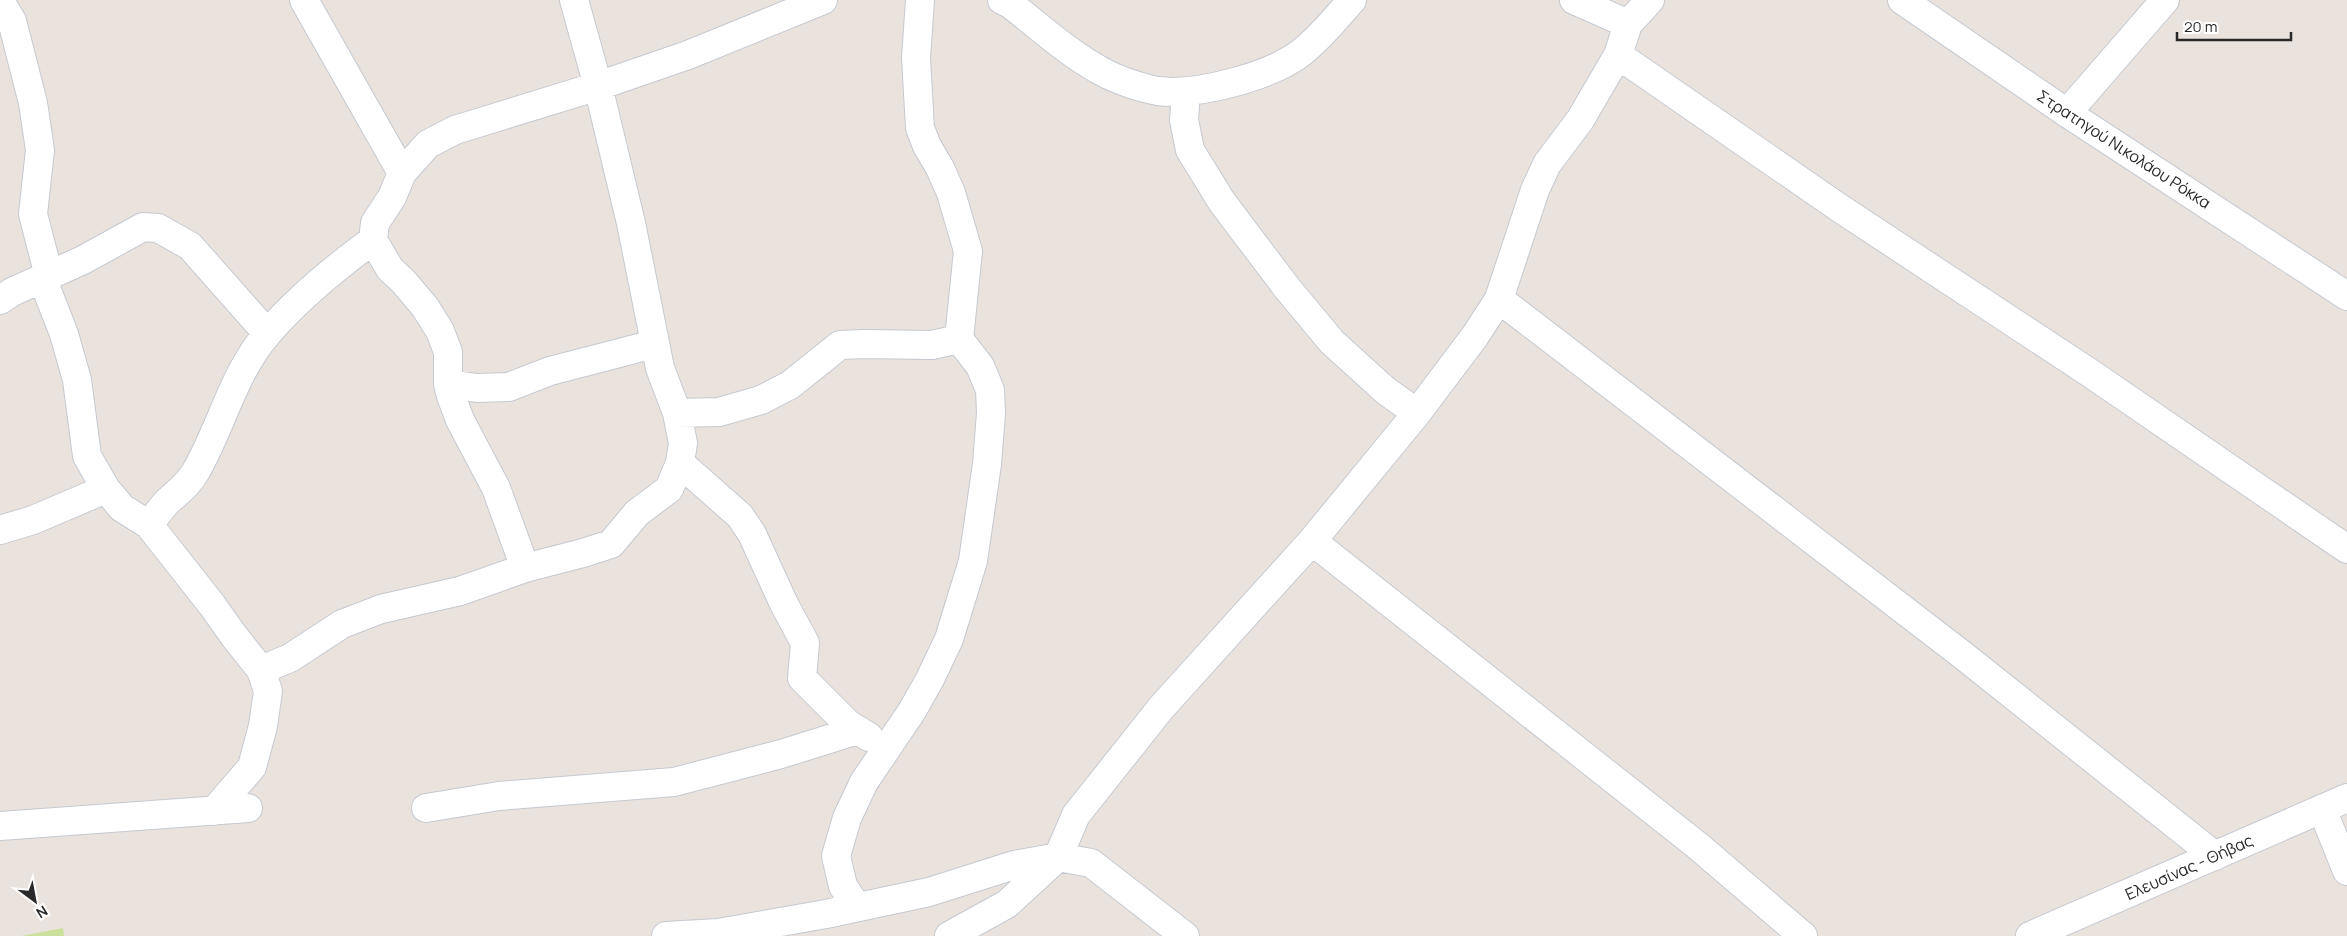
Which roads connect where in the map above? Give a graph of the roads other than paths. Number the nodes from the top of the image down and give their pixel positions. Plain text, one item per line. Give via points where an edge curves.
1 (304, 0) edge
2 (574, 0) edge
3 (823, 0) edge
4 (920, 0) edge
5 (1002, 0) edge
6 (1352, 0) edge
7 (1574, 0) edge
8 (1650, 0) edge
9 (1902, 0) edge
10 (2164, 0) edge
11 (0, 1) edge
12 (1628, 24) junction
13 (1618, 55) junction
14 (598, 86) junction
15 (1186, 92) junction
16 (2067, 113) junction
17 (402, 173) junction
18 (373, 240) junction
19 (49, 276) junction
20 (2347, 296) edge
21 (1499, 299) junction
22 (0, 300) edge
23 (267, 333) junction
24 (959, 339) junction
25 (654, 344) junction
26 (448, 384) junction
27 (677, 413) junction
28 (1418, 413) junction
29 (680, 463) junction
30 (106, 489) junction
31 (149, 525) junction
32 (0, 530) edge
33 (1312, 540) junction
34 (2347, 549) edge
35 (525, 568) junction
36 (261, 670) junction
37 (858, 730) junction
38 (887, 748) junction
39 (2347, 798) edge
40 (248, 808) dead end
41 (426, 808) dead end
42 (2322, 809) junction
43 (214, 811) junction
44 (0, 826) edge
45 (2215, 856) junction
46 (1058, 857) junction
47 (2347, 871) edge
48 (857, 907) junction
49 (666, 936) edge
50 (949, 936) edge
51 (1184, 936) edge
52 (1803, 936) edge
53 (2030, 936) edge

1 - 17 street
2 - 14 street
3 - 14 street via 688,55
4 - 24 street via 916,58 920,128 951,193 968,251
5 - 15 street via 1102,72 1158,91
6 - 15 street via 1301,54 1271,71
7 - 12 street
8 - 12 street
9 - 16 street, Στρατηγού Νικολάου Ρόκκα
10 - 16 street
11 - 19 street via 12,21 33,103 40,150 33,214
12 - 13 street
13 - 21 street via 1580,120 1547,164 1535,190
13 - 34 street
14 - 17 street via 455,130 428,144
14 - 25 street via 631,224
15 - 28 street via 1184,120 1190,150 1222,202 1332,342 1386,390
16 - 20 street, Στρατηγού Νικολάου Ρόκκα
17 - 18 street via 392,197 375,223
18 - 23 street via 332,271
18 - 26 street via 390,269 404,281 440,331 448,352
19 - 22 street
19 - 23 street via 143,227 158,228 190,246
19 - 30 street via 46,288 77,380 86,456
21 - 28 street
21 - 45 street via 1960,653
23 - 31 street via 241,371 196,472
24 - 27 street via 932,346 840,346 790,385 761,400 719,412
24 - 38 street via 980,366 990,390 987,464 974,560 949,639 930,679
25 - 26 street via 550,371 509,386 477,388
25 - 27 street
26 - 35 street via 460,420 496,488
27 - 29 street via 683,443
28 - 33 street
29 - 35 street via 669,489 637,513 611,544
29 - 37 street via 740,516 752,534 805,644 802,678 828,706
30 - 31 street via 122,508
30 - 32 street via 33,520
31 - 36 street
33 - 46 street via 1161,708 1076,814
33 - 52 street via 1698,846
35 - 36 street via 460,591 381,609 342,624 290,658
36 - 43 street via 268,691 252,767
37 - 38 street
37 - 41 street via 674,782 498,796
38 - 48 street via 859,791 836,856 843,886
39 - 42 street, Ελευσίνας - Θήβας
40 - 43 street
42 - 45 street, Ελευσίνας - Θήβας
42 - 47 street
43 - 44 street
45 - 53 street, Ελευσίνας - Θήβας
46 - 48 street via 1014,865 929,892
46 - 50 street via 1007,904
46 - 51 street via 1091,863
48 - 49 street via 718,933

